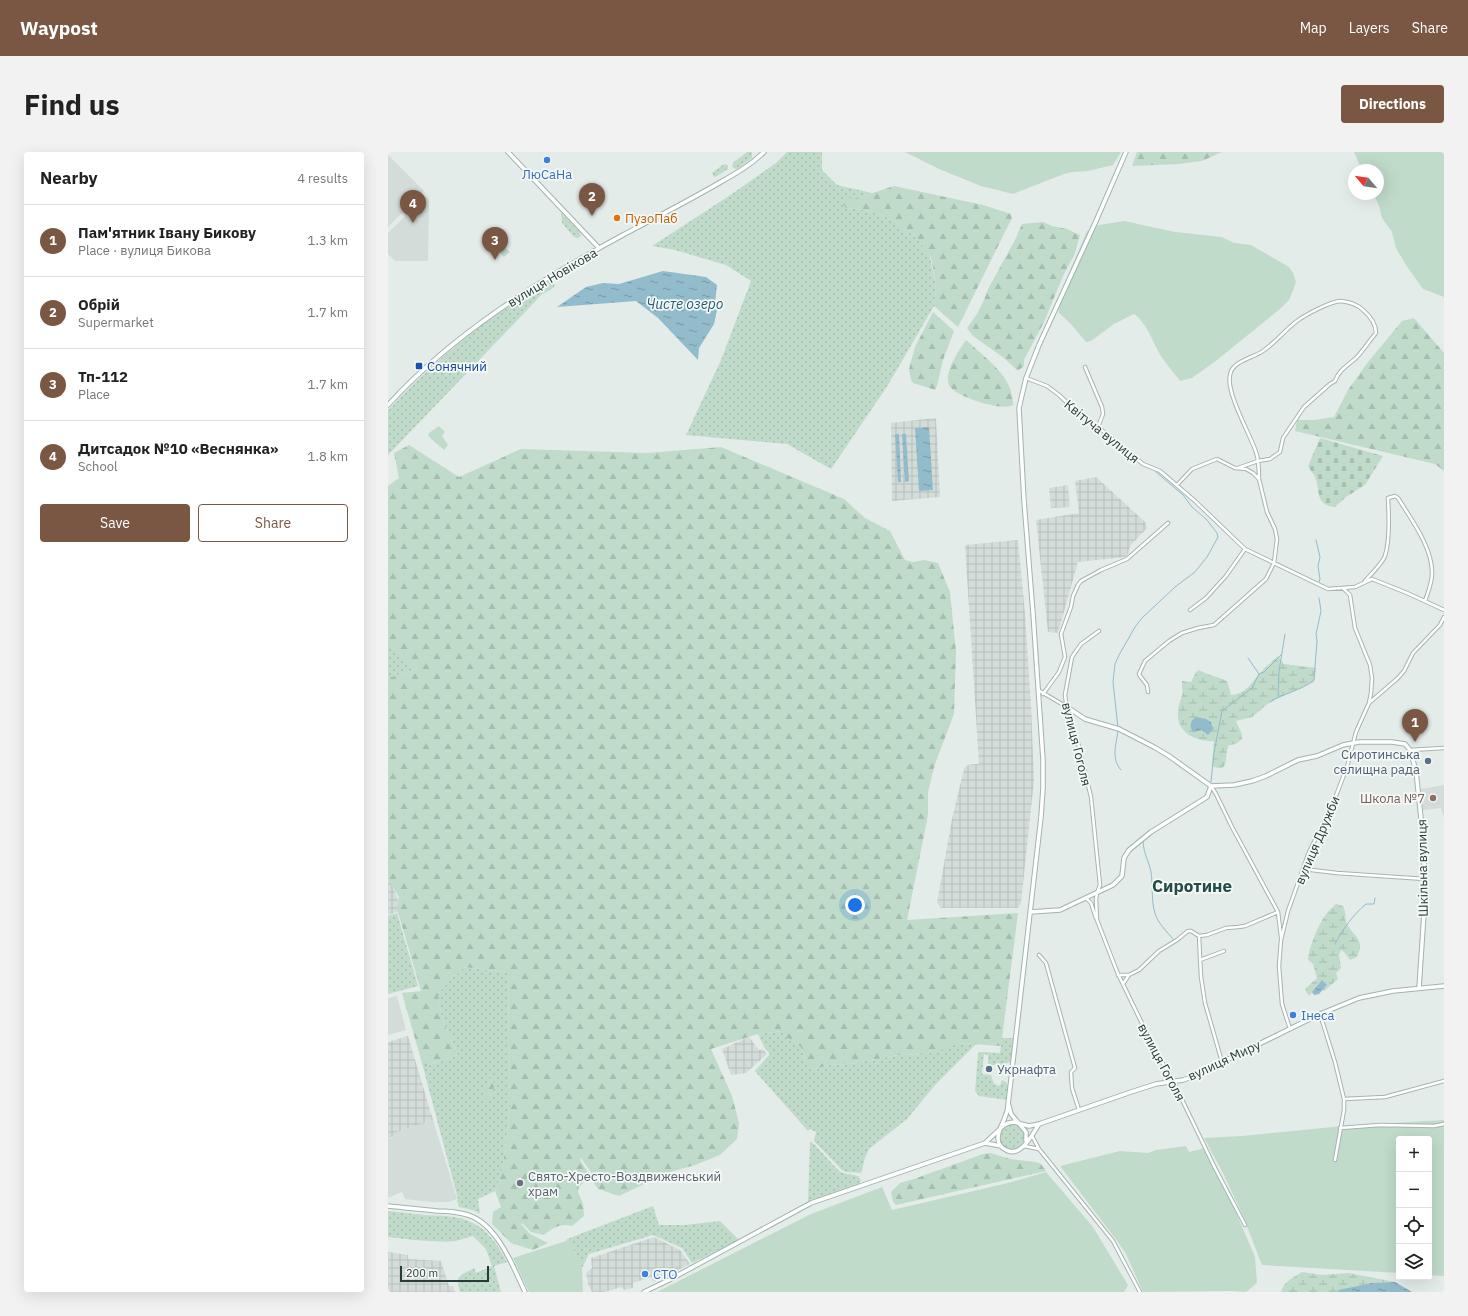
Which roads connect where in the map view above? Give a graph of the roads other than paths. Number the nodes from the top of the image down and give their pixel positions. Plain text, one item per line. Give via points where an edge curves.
1 (508, 152) edge
2 (764, 152) edge
3 (1126, 152) edge
4 (599, 248) junction
5 (1084, 367) dead end
6 (1026, 378) junction
7 (388, 405) edge
8 (1098, 427) junction
9 (1258, 461) junction
10 (1238, 468) junction
11 (1259, 479) junction
12 (1177, 486) junction
13 (1168, 523) dead end
14 (1245, 548) junction
15 (1274, 563) junction
16 (1364, 582) junction
17 (1343, 588) junction
18 (1425, 601) junction
19 (1190, 610) dead end
20 (1444, 610) edge
21 (1444, 617) edge
22 (1099, 631) dead end
23 (1038, 690) junction
24 (1148, 692) dead end
25 (1043, 694) junction
26 (1369, 702) junction
27 (1066, 707) junction
28 (1353, 743) junction
29 (1444, 748) edge
30 (1410, 750) junction
31 (1211, 786) junction
32 (1302, 869) junction
33 (1425, 879) junction
34 (1097, 893) junction
35 (1085, 898) junction
36 (1030, 912) junction
37 (1278, 912) junction
38 (1097, 920) junction
39 (1199, 936) junction
40 (1281, 940) junction
41 (1224, 951) dead end
42 (1039, 955) dead end
43 (1200, 960) junction
44 (1118, 974) junction
45 (1129, 975) junction
46 (1122, 984) junction
47 (1444, 986) edge
48 (1419, 988) junction
49 (1320, 1014) junction
50 (1290, 1029) junction
51 (1222, 1062) junction
52 (1173, 1081) junction
53 (1444, 1081) edge
54 (1344, 1099) junction
55 (1008, 1105) junction
56 (1079, 1110) junction
57 (1039, 1124) junction
58 (1444, 1124) edge
59 (1020, 1125) junction
60 (1340, 1128) junction
61 (1000, 1129) junction
62 (1024, 1129) junction
63 (1031, 1136) junction
64 (985, 1143) junction
65 (1025, 1144) junction
66 (1001, 1146) junction
67 (1039, 1148) junction
68 (1335, 1160) dead end
69 (388, 1206) edge
70 (1245, 1225) dead end
71 (525, 1292) edge
72 (644, 1292) edge
73 (1140, 1292) edge

1 - 4 street
2 - 4 street, вулиця Новікова via 734,174
3 - 6 street
4 - 7 street, вулиця Новікова via 555,273 472,329
5 - 8 street via 1102,407 1103,414
6 - 8 street, Квітуча вулиця via 1047,386
6 - 23 street via 1019,408 1019,435
8 - 12 street, Квітуча вулиця via 1143,464 1160,471
9 - 9 street via 1270,460 1280,452 1288,428 1308,402 1335,381 1340,371 1356,358 1376,333 1373,321 1358,306 1335,302 1298,320 1262,352 1232,369 1230,381 1241,419
9 - 10 street
9 - 11 street
10 - 11 street via 1246,469
10 - 12 street via 1217,459 1192,469
11 - 15 street via 1277,539
12 - 14 street, Квітуча вулиця
13 - 25 street via 1127,559 1081,581 1061,634 1064,657 1059,672
14 - 15 street, Квітуча вулиця
14 - 19 street via 1226,576 1206,598
15 - 17 street, Квітуча вулиця via 1328,589
15 - 24 street via 1266,579 1214,625 1182,633 1146,660 1140,676 1147,685
16 - 17 street, Квітуча вулиця via 1355,587
16 - 18 street, Квітуча вулиця via 1372,579 1379,581
16 - 18 street via 1385,556 1388,498 1396,496 1425,544 1429,557 1432,573
17 - 26 street, вулиця Дружби via 1350,595 1355,628 1370,665 1372,678
18 - 20 street, Квітуча вулиця
21 - 26 street via 1440,625 1413,653 1398,678
22 - 27 street, вулиця Гоголя via 1081,644 1072,657 1065,695
23 - 25 street
23 - 36 street via 1043,788
25 - 27 street
26 - 28 street, вулиця Дружби
27 - 31 street via 1085,720 1118,729 1154,747
27 - 34 street, вулиця Гоголя via 1069,723 1080,750 1090,797 1100,885
28 - 30 street via 1392,742 1405,744
28 - 31 street via 1317,756 1299,759 1252,781
28 - 32 street, вулиця Дружби via 1332,806
29 - 30 street
30 - 33 street, Шкільна вулиця via 1416,771
31 - 34 street via 1206,797 1147,835 1129,850 1124,858 1122,876
31 - 37 street
32 - 33 street
32 - 40 street, вулиця Дружби
33 - 48 street, Шкільна вулиця
34 - 35 street
34 - 38 street, вулиця Гоголя
35 - 36 street via 1060,910
35 - 38 street via 1091,903
36 - 55 street
37 - 39 street via 1245,926 1226,928
37 - 40 street
38 - 44 street, вулиця Гоголя
39 - 43 street
39 - 45 street via 1188,930 1178,940 1159,951 1139,970
40 - 50 street, вулиця Дружби via 1279,966 1282,1004
41 - 43 street
42 - 56 street via 1046,963 1068,1040 1075,1068 1071,1072 1072,1088
43 - 51 street via 1205,1003
44 - 45 street
44 - 46 street, вулиця Гоголя
45 - 46 street
46 - 52 street, вулиця Гоголя via 1154,1050
47 - 48 street
48 - 49 street, вулиця Миру via 1364,997
49 - 50 street, вулиця Миру
49 - 54 street via 1336,1062
50 - 51 street, вулиця Миру
51 - 52 street, вулиця Миру via 1192,1077
52 - 56 street, вулиця Миру via 1156,1084
52 - 70 street, вулиця Гоголя
53 - 54 street via 1386,1097
54 - 60 street
55 - 59 street via 1011,1114
55 - 61 street
56 - 57 street, вулиця Миру
57 - 59 street, вулиця Миру
57 - 63 street
58 - 60 street
59 - 61 street via 1008,1123
59 - 62 street
60 - 68 street
61 - 64 street
61 - 66 street via 998,1138
62 - 63 street
62 - 65 street via 1027,1136
63 - 65 street
63 - 67 street
64 - 66 street
64 - 72 street via 811,1204
65 - 66 street via 1014,1152 1007,1151
65 - 67 street
67 - 73 street via 1113,1241
69 - 71 street via 447,1211 473,1217 498,1240

